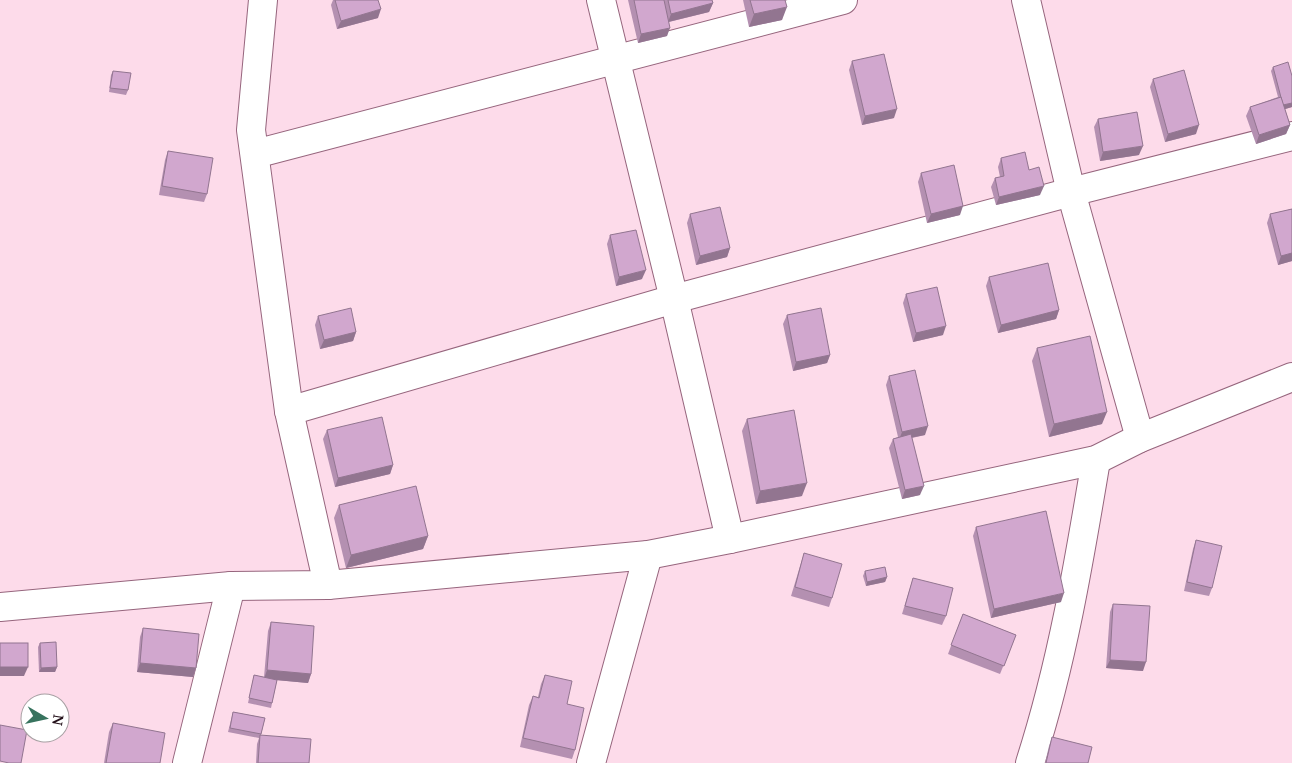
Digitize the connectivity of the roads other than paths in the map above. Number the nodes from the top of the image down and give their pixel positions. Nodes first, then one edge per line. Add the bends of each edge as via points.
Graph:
1 (263, 0) edge
2 (601, 0) edge
3 (844, 0) edge
4 (1026, 0) edge
5 (616, 61) junction
6 (1292, 136) edge
7 (255, 154) junction
8 (1070, 192) junction
9 (674, 299) junction
10 (1292, 377) edge
11 (289, 411) junction
12 (1140, 438) junction
13 (1096, 460) junction
14 (730, 539) junction
15 (648, 555) junction
16 (328, 585) junction
17 (231, 586) junction
18 (0, 607) edge
19 (187, 763) edge
20 (592, 763) edge
21 (1030, 763) edge

1 - 7 street via 251,130
2 - 5 street
3 - 5 street
4 - 8 street
5 - 7 street
5 - 9 street
6 - 8 street
7 - 11 street
8 - 9 street
8 - 12 street
9 - 11 street
9 - 14 street
10 - 12 street
11 - 16 street
12 - 13 street
13 - 14 street
13 - 21 street via 1072,603 1046,716
14 - 15 street
15 - 16 street
15 - 20 street
16 - 17 street
17 - 18 street
17 - 19 street

